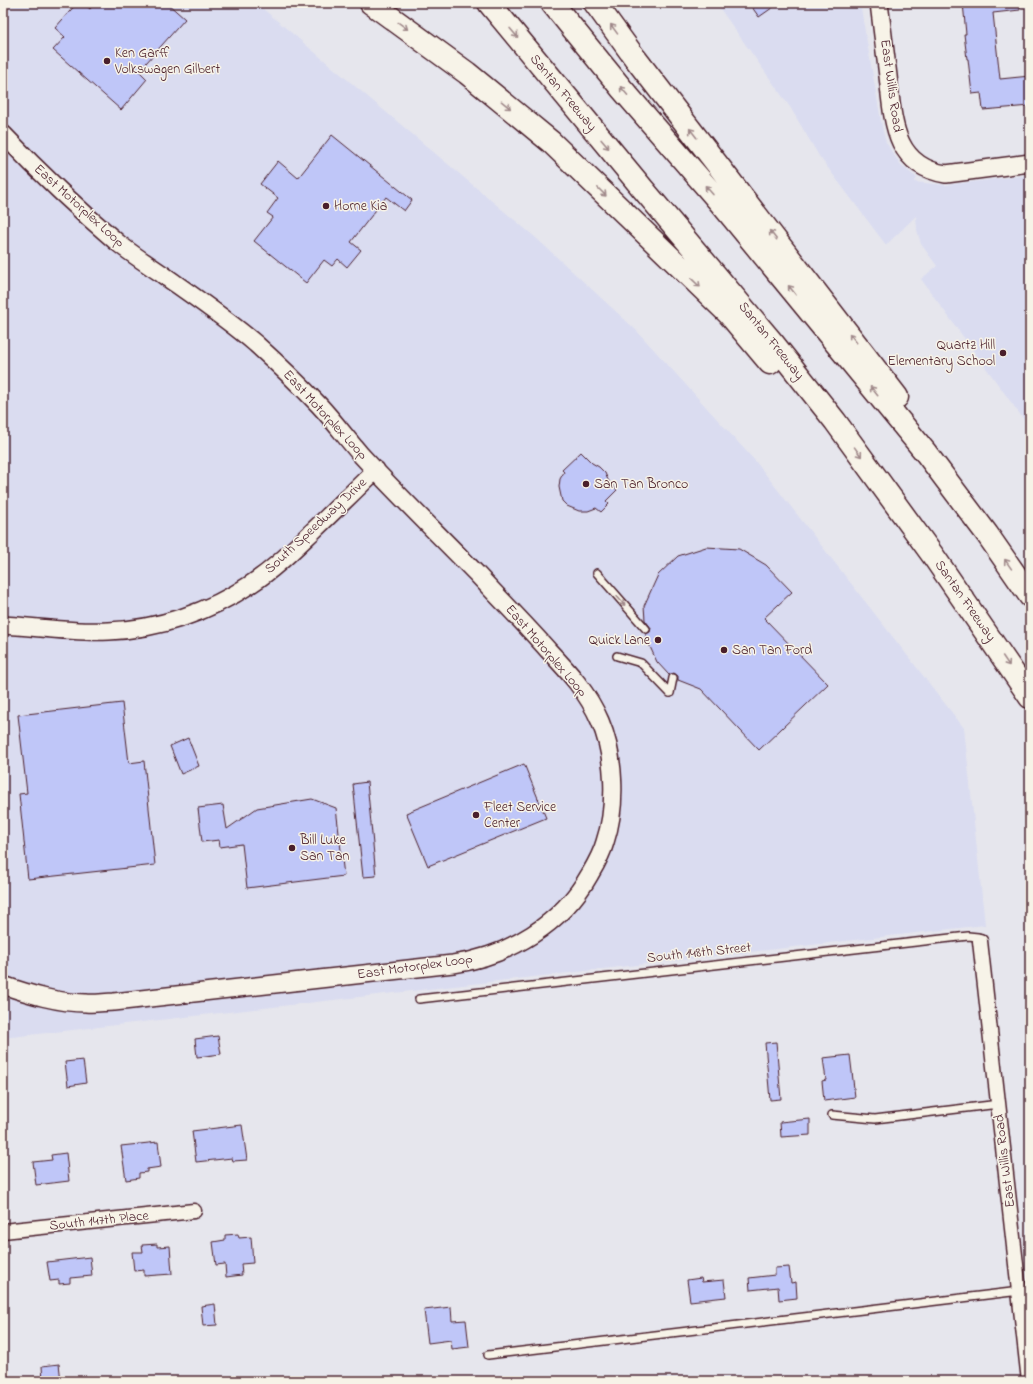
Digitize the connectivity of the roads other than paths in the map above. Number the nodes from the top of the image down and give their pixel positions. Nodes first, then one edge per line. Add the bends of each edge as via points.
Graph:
1 (371, 3) edge
2 (489, 3) edge
3 (552, 3) edge
4 (595, 3) edge
5 (879, 3) edge
6 (3, 134) edge
7 (1030, 164) edge
8 (835, 421) junction
9 (926, 453) junction
10 (376, 470) junction
11 (597, 573) dead end
12 (1030, 596) edge
13 (3, 625) edge
14 (646, 629) dead end
15 (616, 656) dead end
16 (673, 678) dead end
17 (1030, 697) edge
18 (980, 941) joint
19 (3, 985) edge
20 (419, 999) dead end
21 (998, 1104) junction
22 (832, 1115) dead end
23 (194, 1211) dead end
24 (3, 1231) edge
25 (1020, 1291) junction
26 (488, 1355) dead end
27 (1030, 1381) edge

1 -> 8 highway via 467,73 551,142 728,313 792,387
2 -> 8 highway, Santan Freeway
9 -> 3 highway
9 -> 4 highway via 897,396
5 - 7 street, East Willis Road via 895,130 904,149 918,162 936,172 946,174
6 - 10 street, East Motorplex Loop via 120,245 256,344 320,406
8 -> 17 highway, Santan Freeway via 934,557
12 -> 9 highway
10 - 13 street, South Speedway Drive via 285,558 251,584 208,608 164,623 108,632
10 - 19 street, East Motorplex Loop via 534,634 585,691 595,709 608,743 613,798 606,840 581,889 558,915 528,938 502,952 467,962 107,1002 58,1000 27,994
11 -> 14 lane
15 - 16 lane via 641,663 670,693
18 - 20 lane, South 148th Street via 978,937 968,936
18 - 21 street, East Willis Road
21 - 22 lane via 875,1119
21 - 25 street, East Willis Road
23 - 24 street, South 147th Place
25 - 26 lane
25 - 27 street, East Willis Road

